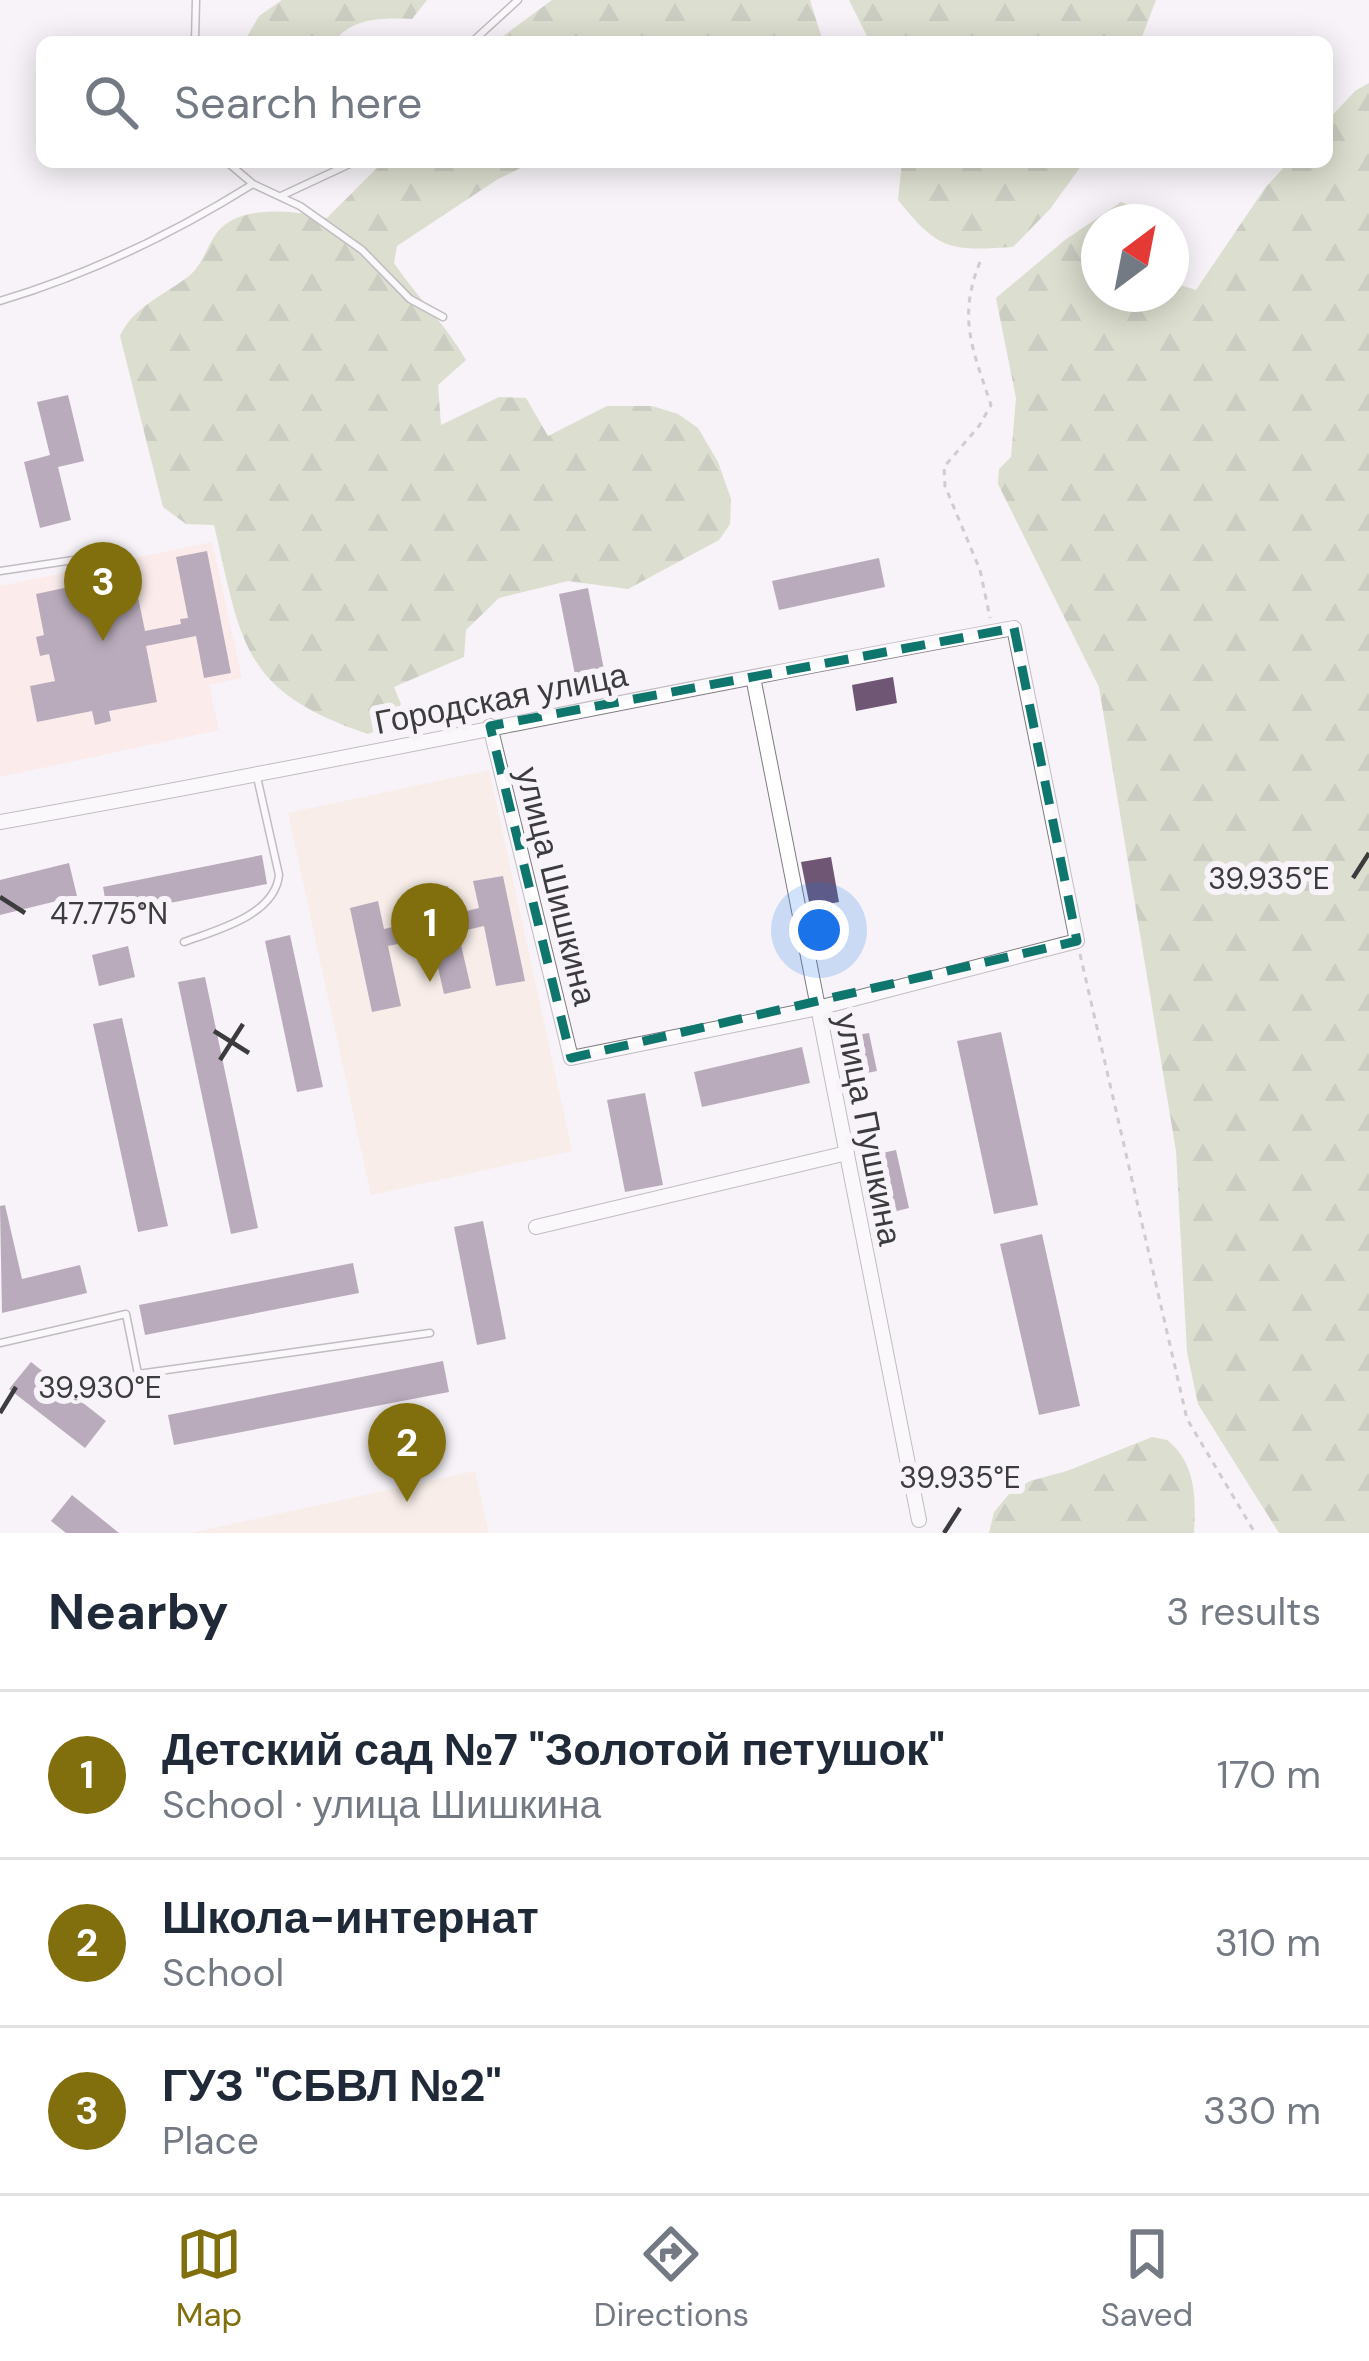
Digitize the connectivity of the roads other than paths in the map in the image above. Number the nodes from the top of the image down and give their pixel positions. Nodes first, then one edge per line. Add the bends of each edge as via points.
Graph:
1 (196, 0) edge
2 (518, 0) edge
3 (195, 36) edge
4 (479, 36) edge
5 (233, 168) edge
6 (341, 168) edge
7 (253, 184) junction
8 (279, 197) junction
9 (0, 301) edge
10 (443, 317) dead end
11 (120, 553) dead end
12 (0, 571) edge
13 (753, 676) junction
14 (490, 726) junction
15 (257, 777) junction
16 (0, 822) edge
17 (184, 942) dead end
18 (818, 1009) junction
19 (847, 1153) junction
20 (536, 1227) dead end
21 (430, 1334) dead end
22 (0, 1343) edge
23 (919, 1520) dead end

1 - 3 lane
2 - 4 lane
5 - 7 lane
6 - 8 lane
7 - 8 lane
7 - 9 lane via 156,240
8 - 10 lane via 347,239 410,299
11 - 12 lane
13 - 14 street, Городская улица
13 - 18 street, улица Пушкина
13 - 18 street, Городская улица via 1014,628 1077,941
14 - 15 street, Городская улица
14 - 18 street, улица Шишкина via 571,1058
15 - 16 street, Городская улица
15 - 17 lane via 278,888 227,926
18 - 19 street, улица Пушкина
19 - 20 street
19 - 23 street, улица Пушкина
21 - 22 lane via 138,1374 126,1314

